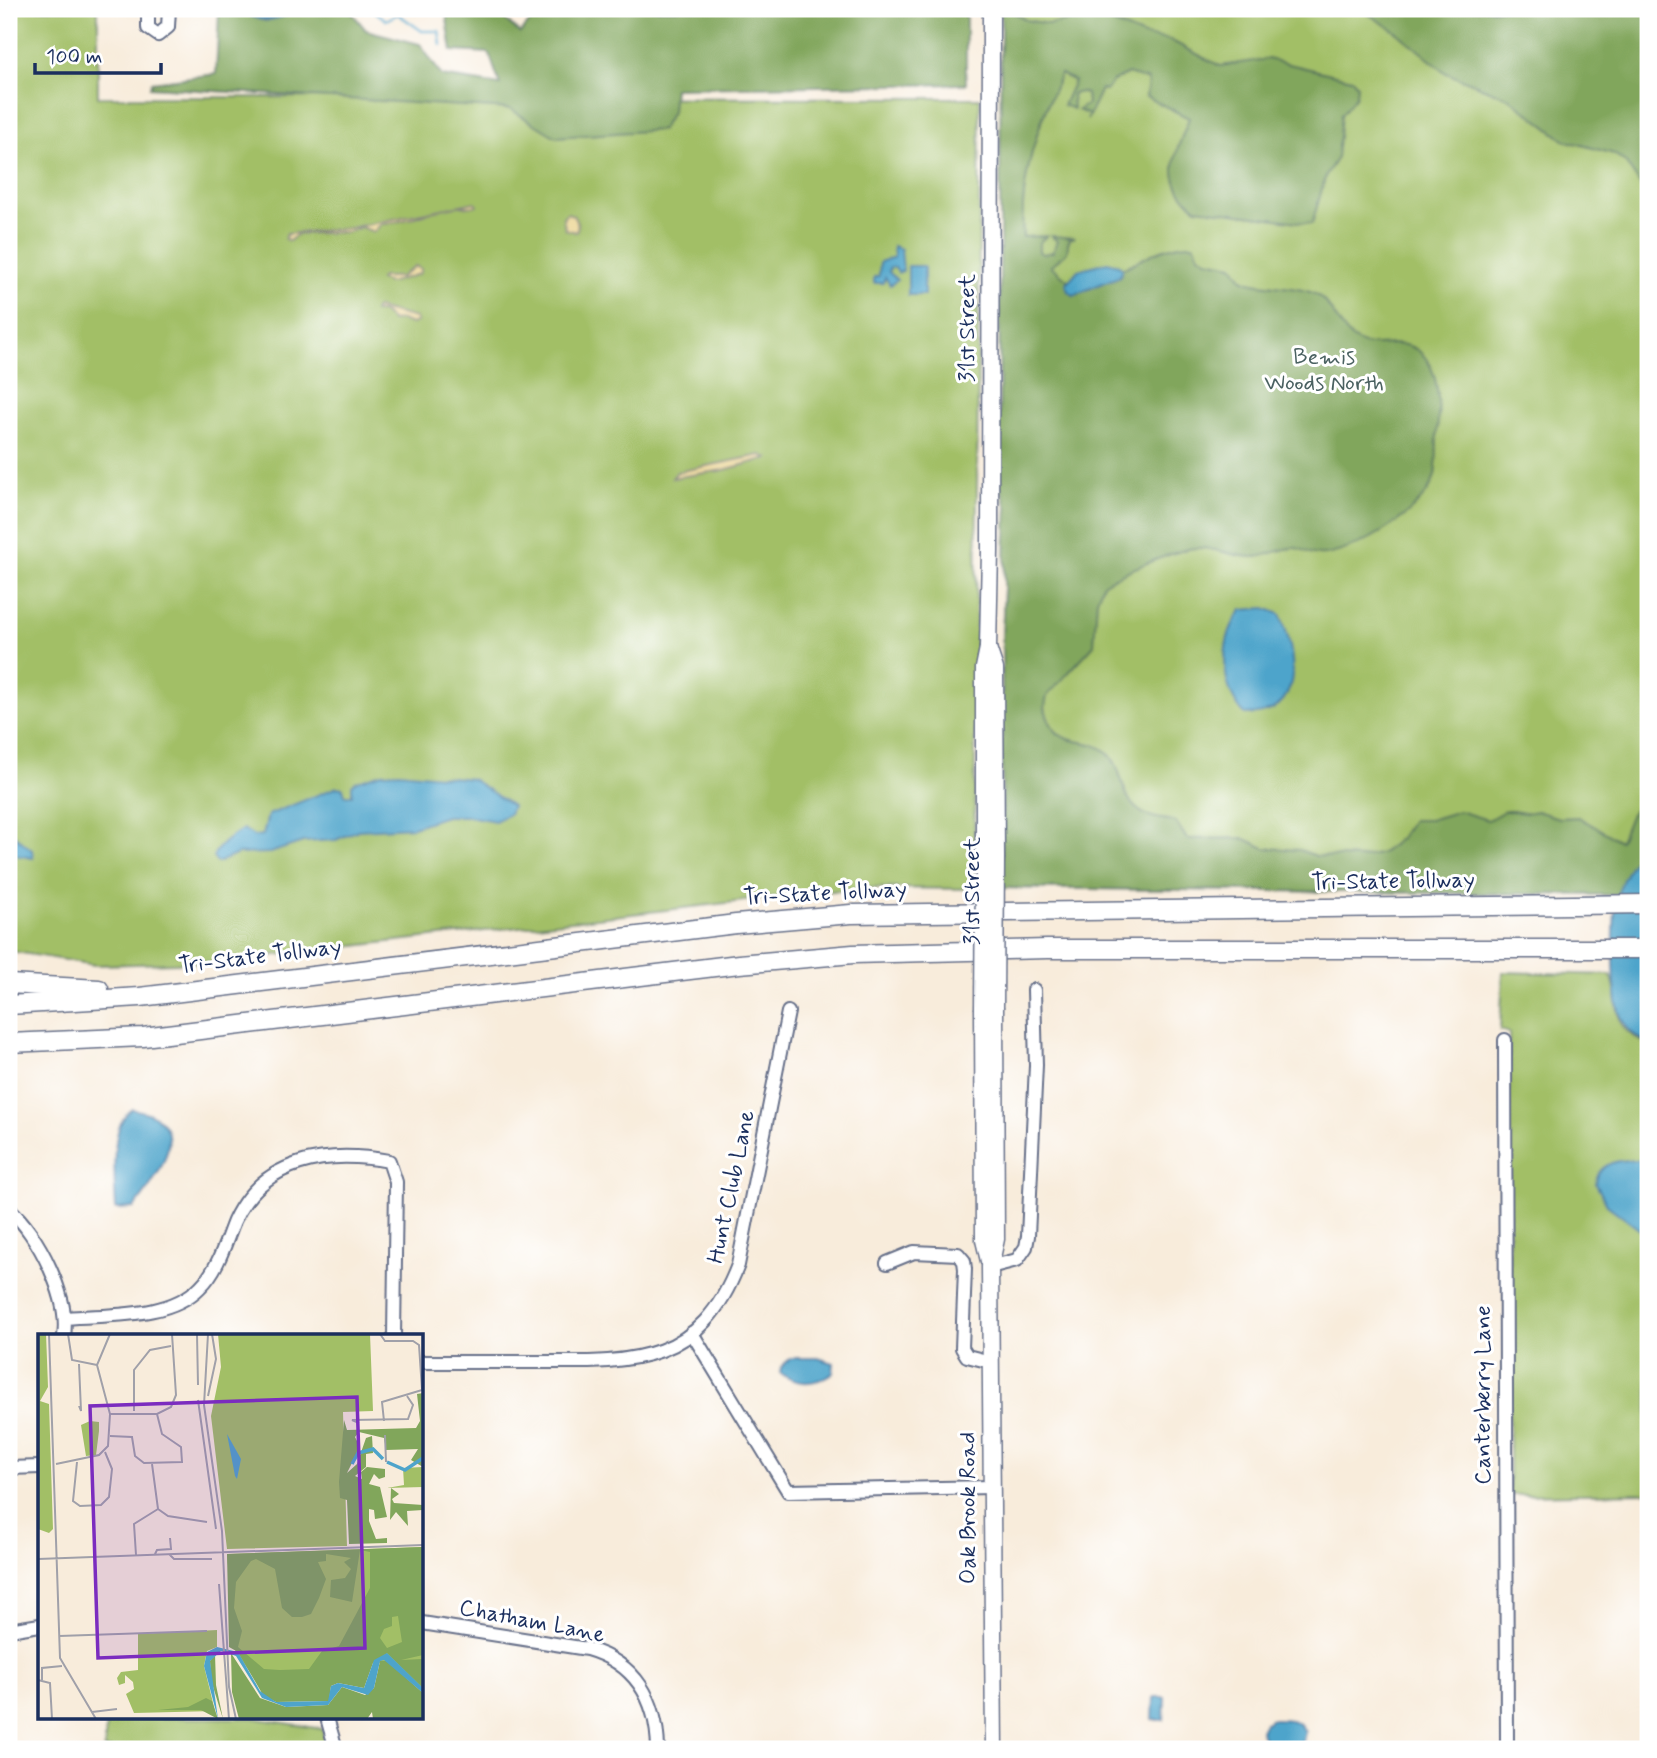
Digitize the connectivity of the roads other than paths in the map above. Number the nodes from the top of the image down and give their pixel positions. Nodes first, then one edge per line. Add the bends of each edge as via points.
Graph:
1 (148, 9) edge
2 (169, 9) edge
3 (991, 9) edge
4 (1648, 904) edge
5 (1648, 949) edge
6 (9, 984) edge
7 (225, 986) junction
8 (1034, 990) dead end
9 (9, 1005) edge
10 (989, 1009) joint
11 (788, 1012) dead end
12 (1505, 1040) dead end
13 (9, 1043) edge
14 (9, 1209) edge
15 (887, 1263) dead end
16 (990, 1267) junction
17 (67, 1318) junction
18 (692, 1333) junction
19 (64, 1334) edge
20 (394, 1334) edge
21 (424, 1362) edge
22 (991, 1362) junction
23 (38, 1466) edge
24 (9, 1468) edge
25 (992, 1487) junction
26 (424, 1623) edge
27 (38, 1625) edge
28 (9, 1630) edge
29 (328, 1720) edge
30 (336, 1749) edge
31 (658, 1749) edge
32 (994, 1749) edge
33 (1507, 1749) edge

1 - 2 street via 148,28 158,35 168,27
3 - 10 main road, 31st Street, bridge via 988,648 984,668
4 - 7 highway, Tri-State Tollway via 851,914 723,925
5 - 13 highway via 1047,949 853,954 143,1037
6 - 7 highway via 85,989
7 - 9 highway, Tri-State Tollway via 140,997
8 - 16 street via 1036,1065 1028,1236 1017,1260
10 - 16 main road, Oak Brook Road via 984,1240
11 - 18 street, Hunt Club Lane via 738,1265 721,1301
12 - 33 street, Canterberry Lane
14 - 17 street via 35,1238
15 - 22 street via 914,1252 958,1254 965,1269 962,1348 967,1356
16 - 22 main road, Oak Brook Road
17 - 19 street
17 - 20 street via 152,1309 184,1299 211,1274 238,1213 258,1185 303,1160 370,1158 389,1161 396,1182
18 - 21 street, Hunt Club Lane via 658,1353 627,1361
18 - 25 street via 788,1491
22 - 25 main road, Oak Brook Road
23 - 24 street
25 - 32 main road, Oak Brook Road
26 - 31 street, Chatham Lane via 587,1649 608,1657 637,1678 648,1696 657,1723
27 - 28 street
29 - 30 street

